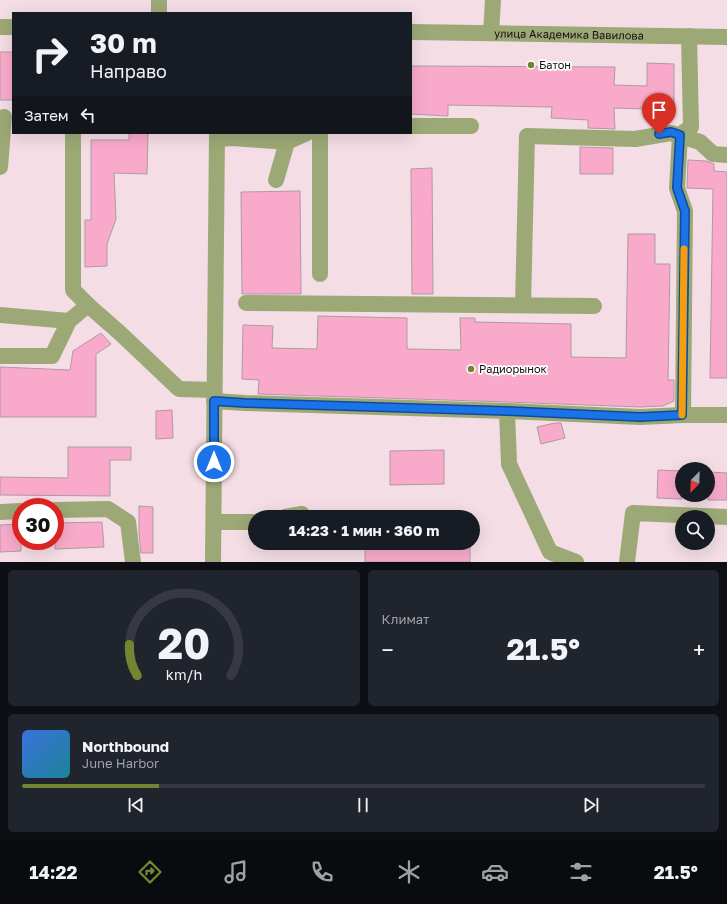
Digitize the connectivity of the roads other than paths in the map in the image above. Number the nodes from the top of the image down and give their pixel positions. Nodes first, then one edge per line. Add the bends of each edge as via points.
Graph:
1 (159, 0) edge
2 (493, 0) edge
3 (159, 12) edge
4 (0, 27) edge
5 (12, 27) edge
6 (412, 32) edge
7 (491, 33) junction
8 (689, 36) junction
9 (727, 36) edge
10 (6, 117) edge
11 (412, 126) edge
12 (471, 126) dead end
13 (73, 134) edge
14 (305, 134) edge
15 (320, 134) edge
16 (680, 135) junction
17 (217, 136) edge
18 (287, 142) junction
19 (727, 155) edge
20 (0, 167) edge
21 (276, 180) dead end
22 (320, 274) dead end
23 (246, 303) dead end
24 (523, 304) junction
25 (88, 305) junction
26 (594, 306) dead end
27 (0, 315) edge
28 (69, 321) junction
29 (0, 356) edge
30 (214, 395) junction
31 (507, 411) junction
32 (682, 415) junction
33 (727, 415) edge
34 (64, 510) edge
35 (12, 511) edge
36 (0, 512) edge
37 (727, 517) edge
38 (214, 522) junction
39 (248, 522) edge
40 (550, 557) edge
41 (133, 562) edge
42 (214, 562) edge
43 (576, 562) edge
44 (627, 562) edge

1 - 3 street
2 - 7 street
4 - 5 street
6 - 7 street, улица Академика Вавилова
7 - 8 street, улица Академика Вавилова
8 - 9 street, улица Академика Вавилова
8 - 16 street via 691,127
10 - 20 street
11 - 12 street
13 - 25 street via 73,290
14 - 18 street
15 - 22 street
16 - 19 street via 700,142 713,154
16 - 24 street via 671,132 635,138 527,136
16 - 32 street via 677,188 685,211
17 - 18 street
17 - 30 street
18 - 21 street
23 - 24 street
24 - 26 street
25 - 28 street
25 - 30 street via 179,389
27 - 28 street
28 - 29 street via 52,356
30 - 31 street via 252,404
30 - 38 street
31 - 32 street via 640,417
31 - 40 street via 509,464
32 - 33 street
34 - 41 street via 108,509 128,522
35 - 36 street
37 - 44 street via 634,513
38 - 39 street
38 - 42 street
40 - 43 street

